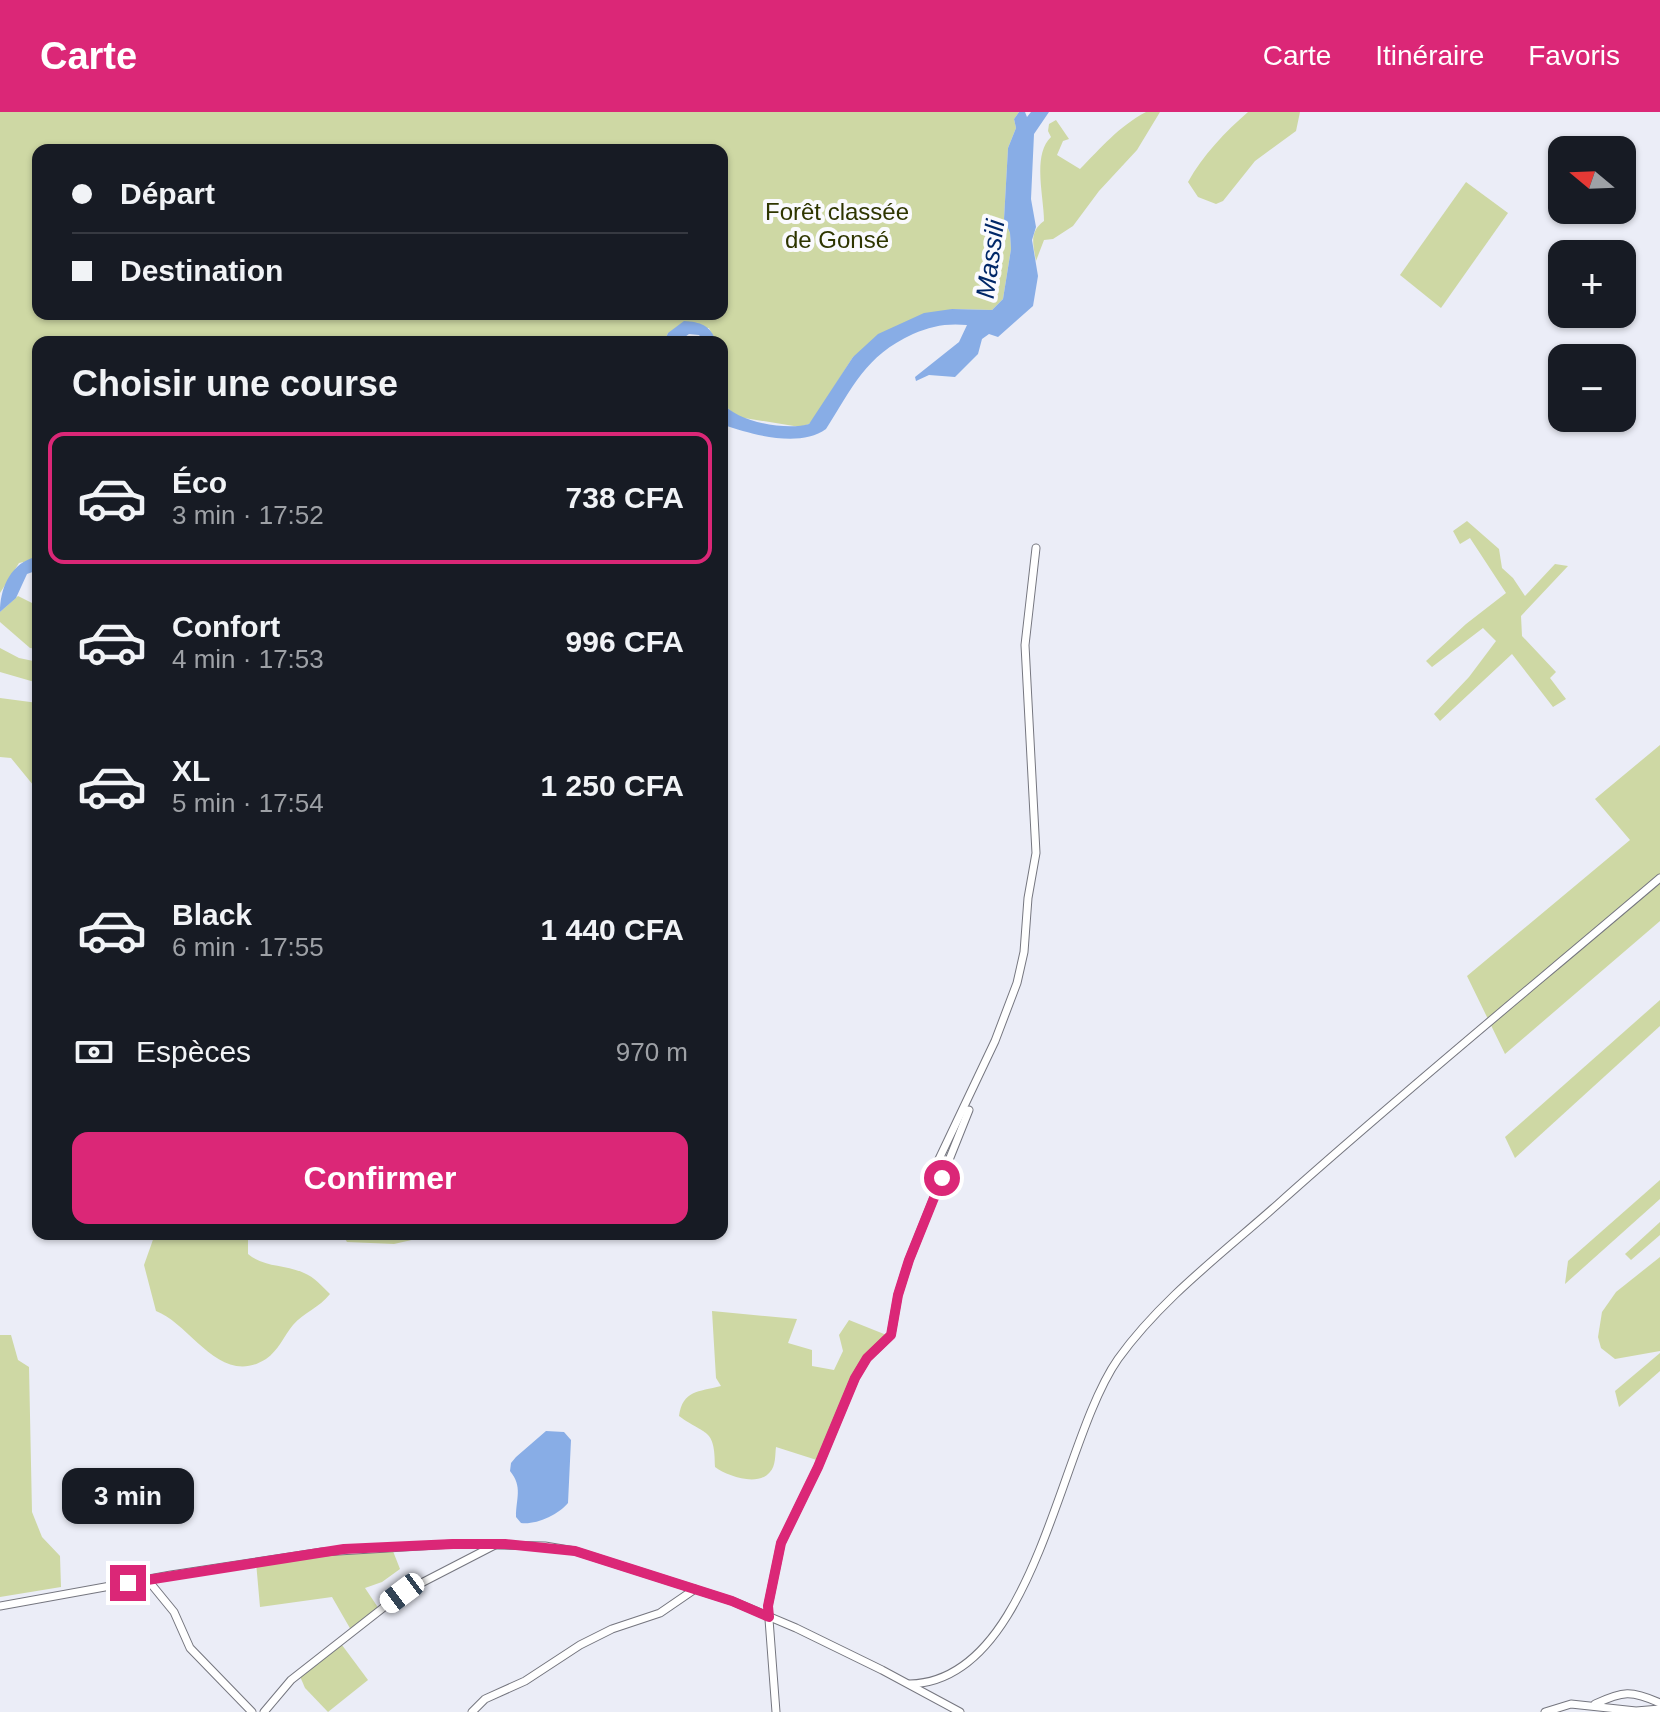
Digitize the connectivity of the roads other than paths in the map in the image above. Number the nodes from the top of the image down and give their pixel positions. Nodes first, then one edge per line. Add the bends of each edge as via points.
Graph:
1 (1036, 548) dead end
2 (1660, 878) edge
3 (970, 1107) dead end
4 (930, 1178) dead end
5 (497, 1544) junction
6 (147, 1579) junction
7 (695, 1589) junction
8 (0, 1606) edge
9 (769, 1617) junction
10 (910, 1684) junction
11 (1593, 1705) junction
12 (1660, 1706) edge
13 (252, 1712) edge
14 (264, 1712) edge
15 (472, 1712) edge
16 (776, 1712) edge
17 (960, 1712) edge
18 (1545, 1712) edge

1 - 4 street via 1025,645 1036,853 1024,952 995,1041
2 - 10 street via 1308,1177 1138,1331 1093,1403 1037,1556 1000,1628 973,1659 951,1674 931,1684
3 - 9 street via 909,1260 891,1335 855,1378 781,1543
5 - 6 street via 366,1547
5 - 7 street via 575,1551
5 - 14 street via 402,1593 291,1680
6 - 8 street
6 - 13 street via 174,1612 190,1648
7 - 9 street
7 - 15 street via 660,1613 580,1645 525,1681 485,1699
9 - 10 street
9 - 16 street
10 - 17 street
11 - 12 street via 1636,1711
11 - 12 street via 1618,1693 1638,1692
11 - 18 street via 1571,1704

